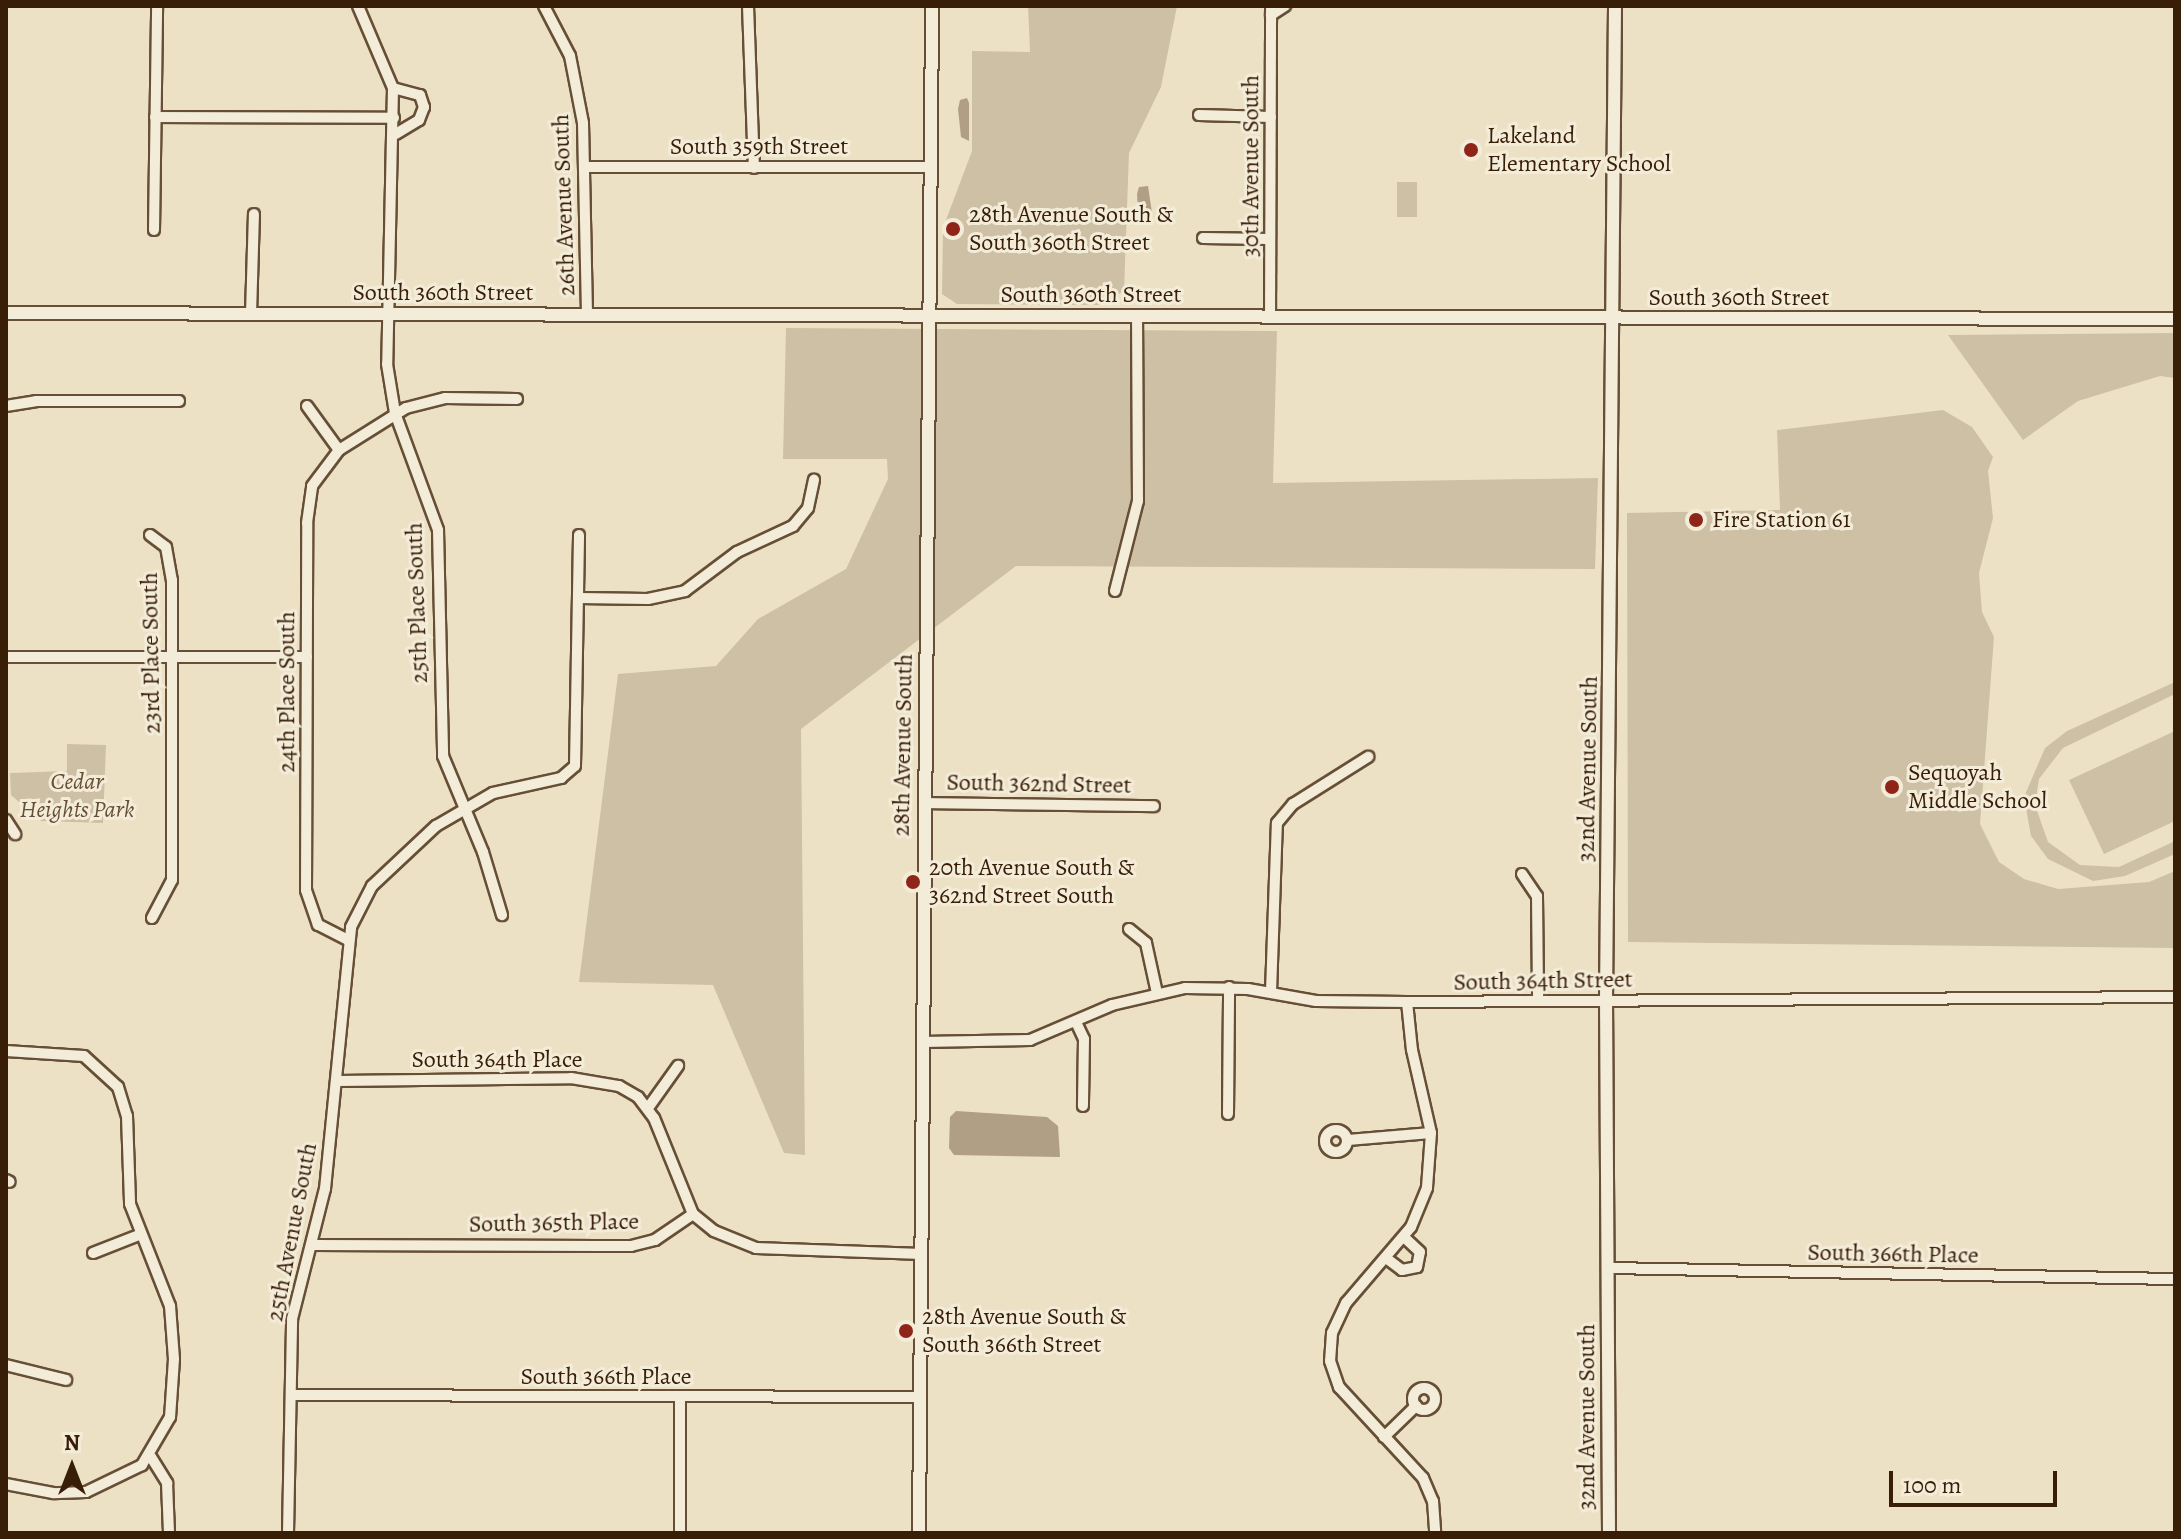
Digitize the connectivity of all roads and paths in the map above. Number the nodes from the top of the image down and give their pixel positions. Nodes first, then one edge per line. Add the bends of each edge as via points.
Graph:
1 (157, 6) edge
2 (358, 6) edge
3 (544, 6) edge
4 (748, 6) edge
5 (932, 6) edge
6 (1285, 6) edge
7 (1615, 6) edge
8 (1271, 10) edge
9 (393, 88) junction
10 (1199, 115) dead end
11 (155, 117) junction
12 (1271, 117) junction
13 (394, 118) junction
14 (396, 134) junction
15 (587, 167) junction
16 (931, 167) junction
17 (754, 168) junction
18 (254, 214) dead end
19 (154, 230) dead end
20 (1203, 238) dead end
21 (1270, 239) junction
22 (6, 313) edge
23 (251, 314) junction
24 (388, 314) junction
25 (587, 315) junction
26 (929, 317) junction
27 (1137, 317) junction
28 (1270, 318) junction
29 (2175, 319) edge
30 (1612, 320) junction
31 (517, 399) dead end
32 (179, 401) dead end
33 (6, 406) edge
34 (307, 406) dead end
35 (395, 413) junction
36 (339, 450) junction
37 (814, 480) dead end
38 (150, 535) dead end
39 (579, 535) dead end
40 (1115, 591) dead end
41 (579, 598) junction
42 (172, 656) junction
43 (6, 657) edge
44 (307, 657) junction
45 (1368, 757) dead end
46 (925, 803) junction
47 (1154, 806) dead end
48 (463, 810) junction
49 (6, 820) edge
50 (15, 834) dead end
51 (1522, 874) dead end
52 (502, 915) dead end
53 (152, 918) dead end
54 (1129, 929) dead end
55 (348, 940) junction
56 (1229, 987) junction
57 (1271, 992) junction
58 (1157, 993) junction
59 (2175, 997) edge
60 (1606, 999) junction
61 (1538, 1000) junction
62 (1407, 1002) junction
63 (1076, 1022) junction
64 (923, 1042) junction
65 (6, 1051) edge
66 (678, 1066) dead end
67 (338, 1081) junction
68 (1083, 1106) dead end
69 (648, 1108) junction
70 (1228, 1114) dead end
71 (1431, 1133) junction
72 (1348, 1140) dead end
73 (693, 1214) junction
74 (139, 1235) junction
75 (1404, 1237) junction
76 (313, 1245) junction
77 (93, 1253) dead end
78 (922, 1254) junction
79 (1386, 1258) junction
80 (1610, 1268) junction
81 (2175, 1279) edge
82 (6, 1365) edge
83 (66, 1380) dead end
84 (292, 1395) junction
85 (680, 1397) junction
86 (920, 1397) junction
87 (1416, 1406) dead end
88 (1384, 1437) junction
89 (151, 1457) junction
90 (6, 1484) edge
91 (169, 1533) edge
92 (288, 1533) edge
93 (680, 1533) edge
94 (919, 1533) edge
95 (1435, 1533) edge
96 (1609, 1533) edge

1 - 11 street
2 - 9 street, 25th Place South
3 - 15 street, 26th Avenue South via 577,79
4 - 17 street
5 - 16 street, 28th Avenue South
6 - 8 street, 30th Avenue South
7 - 30 street, 32nd Avenue South
8 - 12 street, 30th Avenue South
9 - 13 street, 25th Place South
9 - 14 street via 420,95 424,107 419,120
10 - 12 street
11 - 13 street
11 - 19 street
12 - 21 street, 30th Avenue South
13 - 14 street, 25th Place South
14 - 24 street, 25th Place South
15 - 17 street, South 359th Street
15 - 25 street, 26th Avenue South
16 - 17 street, South 359th Street
16 - 26 street, 28th Avenue South
18 - 23 street
20 - 21 street
21 - 28 street, 30th Avenue South
22 - 23 street, South 360th Street
23 - 24 street, South 360th Street
24 - 25 street, South 360th Street
24 - 35 street, 25th Place South via 388,374
25 - 26 street, South 360th Street
26 - 27 street, South 360th Street
26 - 46 street, 28th Avenue South
27 - 28 street, South 360th Street
27 - 40 street via 1138,501
28 - 30 street, South 360th Street
29 - 30 street, South 360th Street
30 - 60 street, 32nd Avenue South
31 - 35 street, 24th Place South via 435,399
32 - 33 street via 36,401
34 - 36 street
35 - 36 street, 24th Place South
35 - 48 street, 25th Place South via 438,530 441,738 446,769
36 - 44 street, 24th Place South via 317,475 309,500
37 - 41 street via 808,508 793,526 737,552 685,591 648,599
38 - 42 street, 23rd Place South via 169,554
39 - 41 street
41 - 48 street, 25th Avenue South via 579,753 571,772 501,789
42 - 43 street
42 - 44 street
42 - 53 street, 23rd Place South via 172,880
44 - 55 street, 24th Place South via 307,901 323,930
45 - 57 street via 1293,804 1277,823
46 - 47 street, South 362nd Street
46 - 64 street, 28th Avenue South
48 - 52 street, 25th Place South via 483,852
48 - 55 street, 25th Avenue South via 415,843 372,886
49 - 50 street
51 - 61 street via 1537,896
54 - 58 street via 1146,943
55 - 67 street, 25th Avenue South
56 - 57 street, South 364th Street
56 - 58 street, South 364th Street
56 - 70 street
57 - 62 street, South 364th Street via 1316,1001
58 - 63 street, South 364th Street
59 - 60 street, South 364th Street
60 - 61 street, South 364th Street
60 - 80 street, 32nd Avenue South
61 - 62 street, South 364th Street
62 - 71 street
63 - 64 street, South 364th Street via 1014,1043
63 - 68 street via 1084,1039
64 - 78 street, 28th Avenue South
65 - 74 street via 72,1053 93,1060 114,1082 125,1107 129,1197
66 - 69 street
67 - 69 street, South 364th Place via 586,1078 619,1086
67 - 76 street, 25th Avenue South
69 - 73 street
71 - 72 street
71 - 75 street via 1427,1188
73 - 76 street, South 365th Place via 655,1240 631,1246
73 - 78 street via 714,1231 756,1248
74 - 77 street
74 - 89 street via 170,1306 174,1338 172,1410
75 - 79 street
75 - 79 street via 1420,1252 1417,1267 1402,1270
76 - 84 street, 25th Avenue South via 294,1307
78 - 86 street, 28th Avenue South
79 - 88 street via 1346,1303 1332,1333 1330,1361 1339,1387
80 - 81 street, South 366th Place
80 - 96 street, 32nd Avenue South
82 - 83 street
84 - 85 street, South 366th Place
84 - 92 street, 25th Avenue South
85 - 86 street, South 366th Place
85 - 93 street
86 - 94 street, 28th Avenue South
87 - 88 street
88 - 95 street via 1417,1469 1430,1491
89 - 90 street via 129,1475 86,1492 53,1493
89 - 91 street via 167,1483

